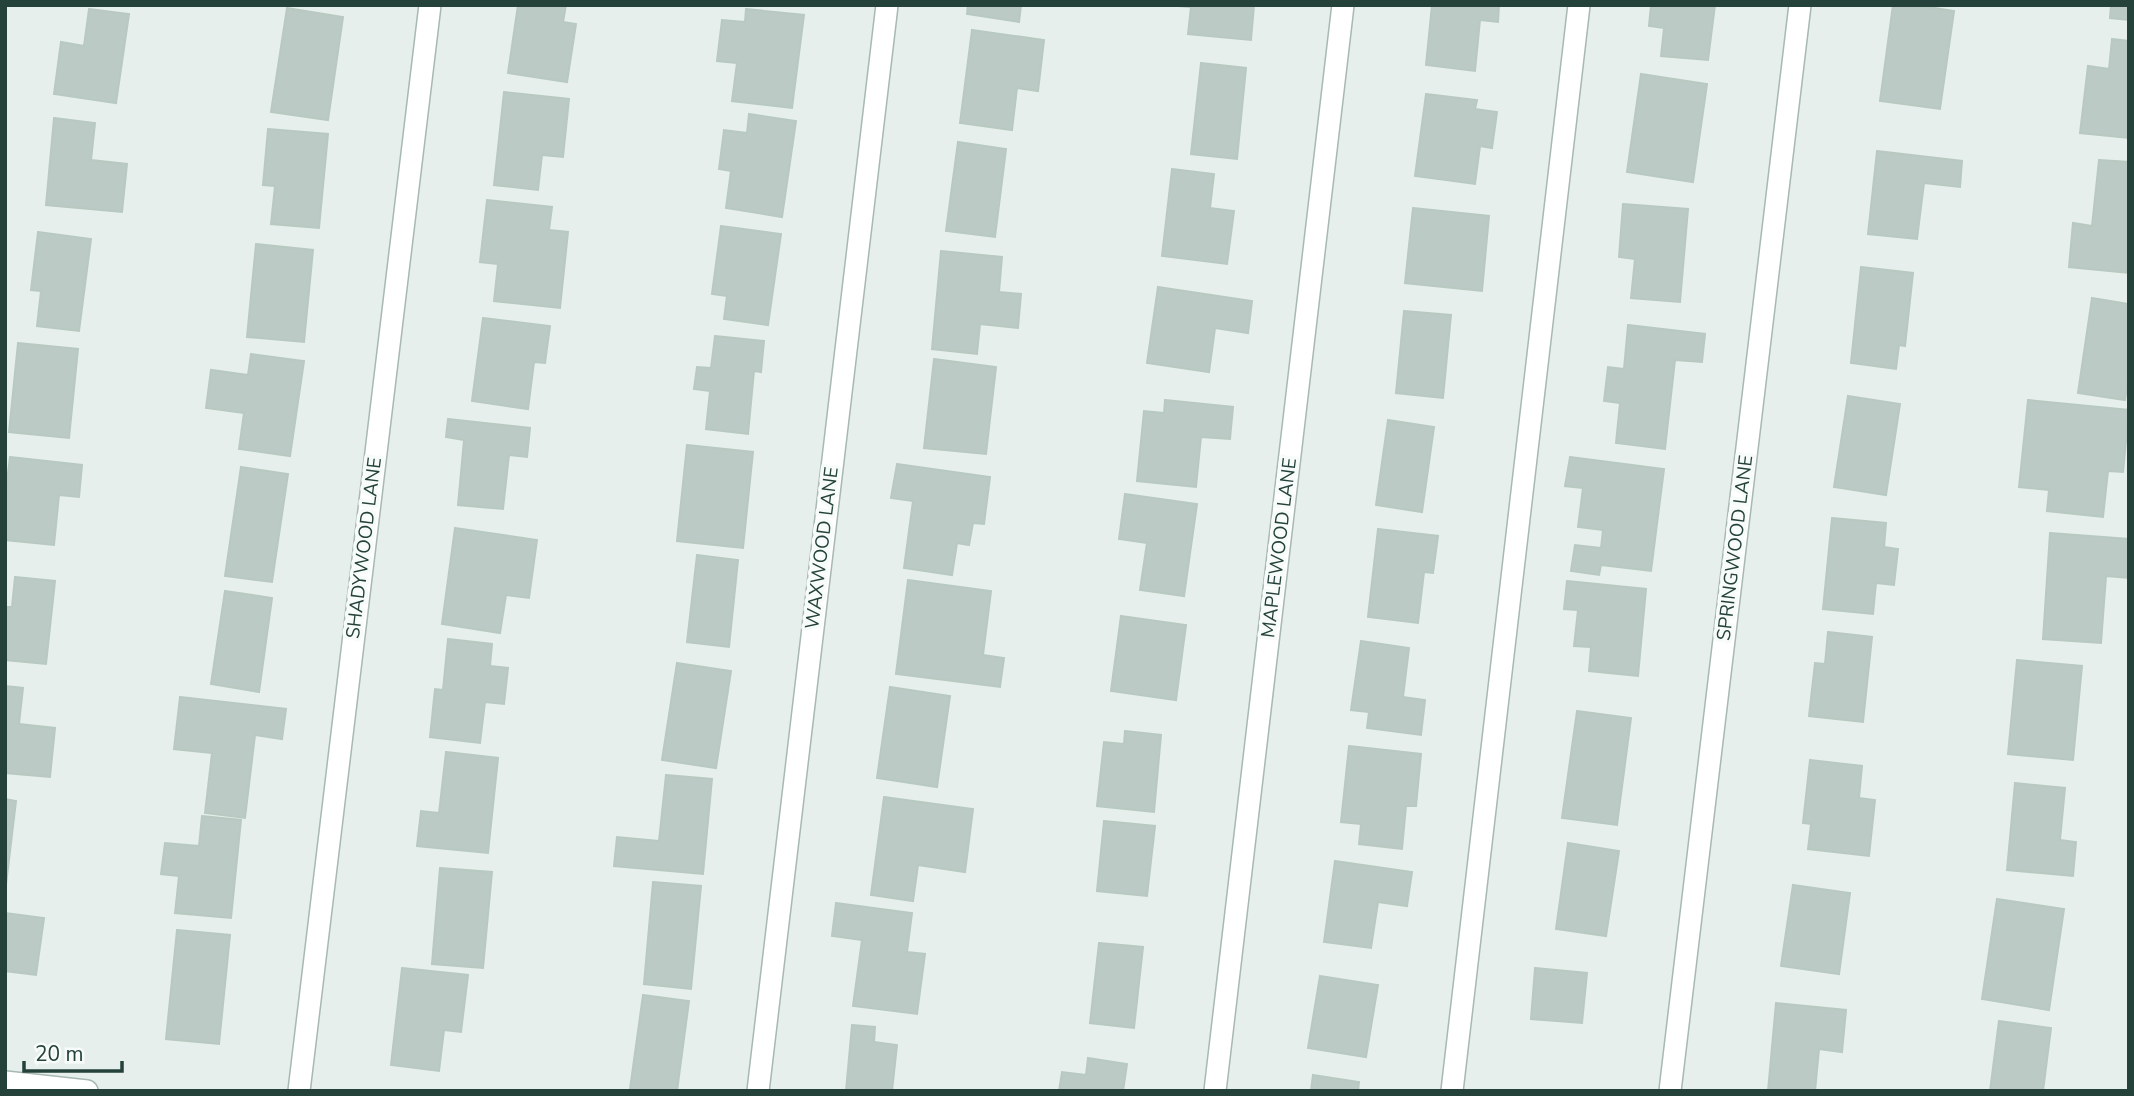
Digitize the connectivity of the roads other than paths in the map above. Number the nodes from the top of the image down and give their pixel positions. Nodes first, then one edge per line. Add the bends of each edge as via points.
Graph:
1 (430, 5) edge
2 (887, 5) edge
3 (1343, 5) edge
4 (1579, 5) edge
5 (1800, 5) edge
6 (5, 1082) edge
7 (87, 1091) edge
8 (299, 1091) edge
9 (758, 1091) edge
10 (1215, 1091) edge
11 (1451, 1091) edge
12 (1670, 1091) edge

1 - 8 street, SHADYWOOD LANE
2 - 9 street, WAXWOOD LANE
3 - 10 street, MAPLEWOOD LANE
4 - 11 street
5 - 12 street, SPRINGWOOD LANE
6 - 7 street

